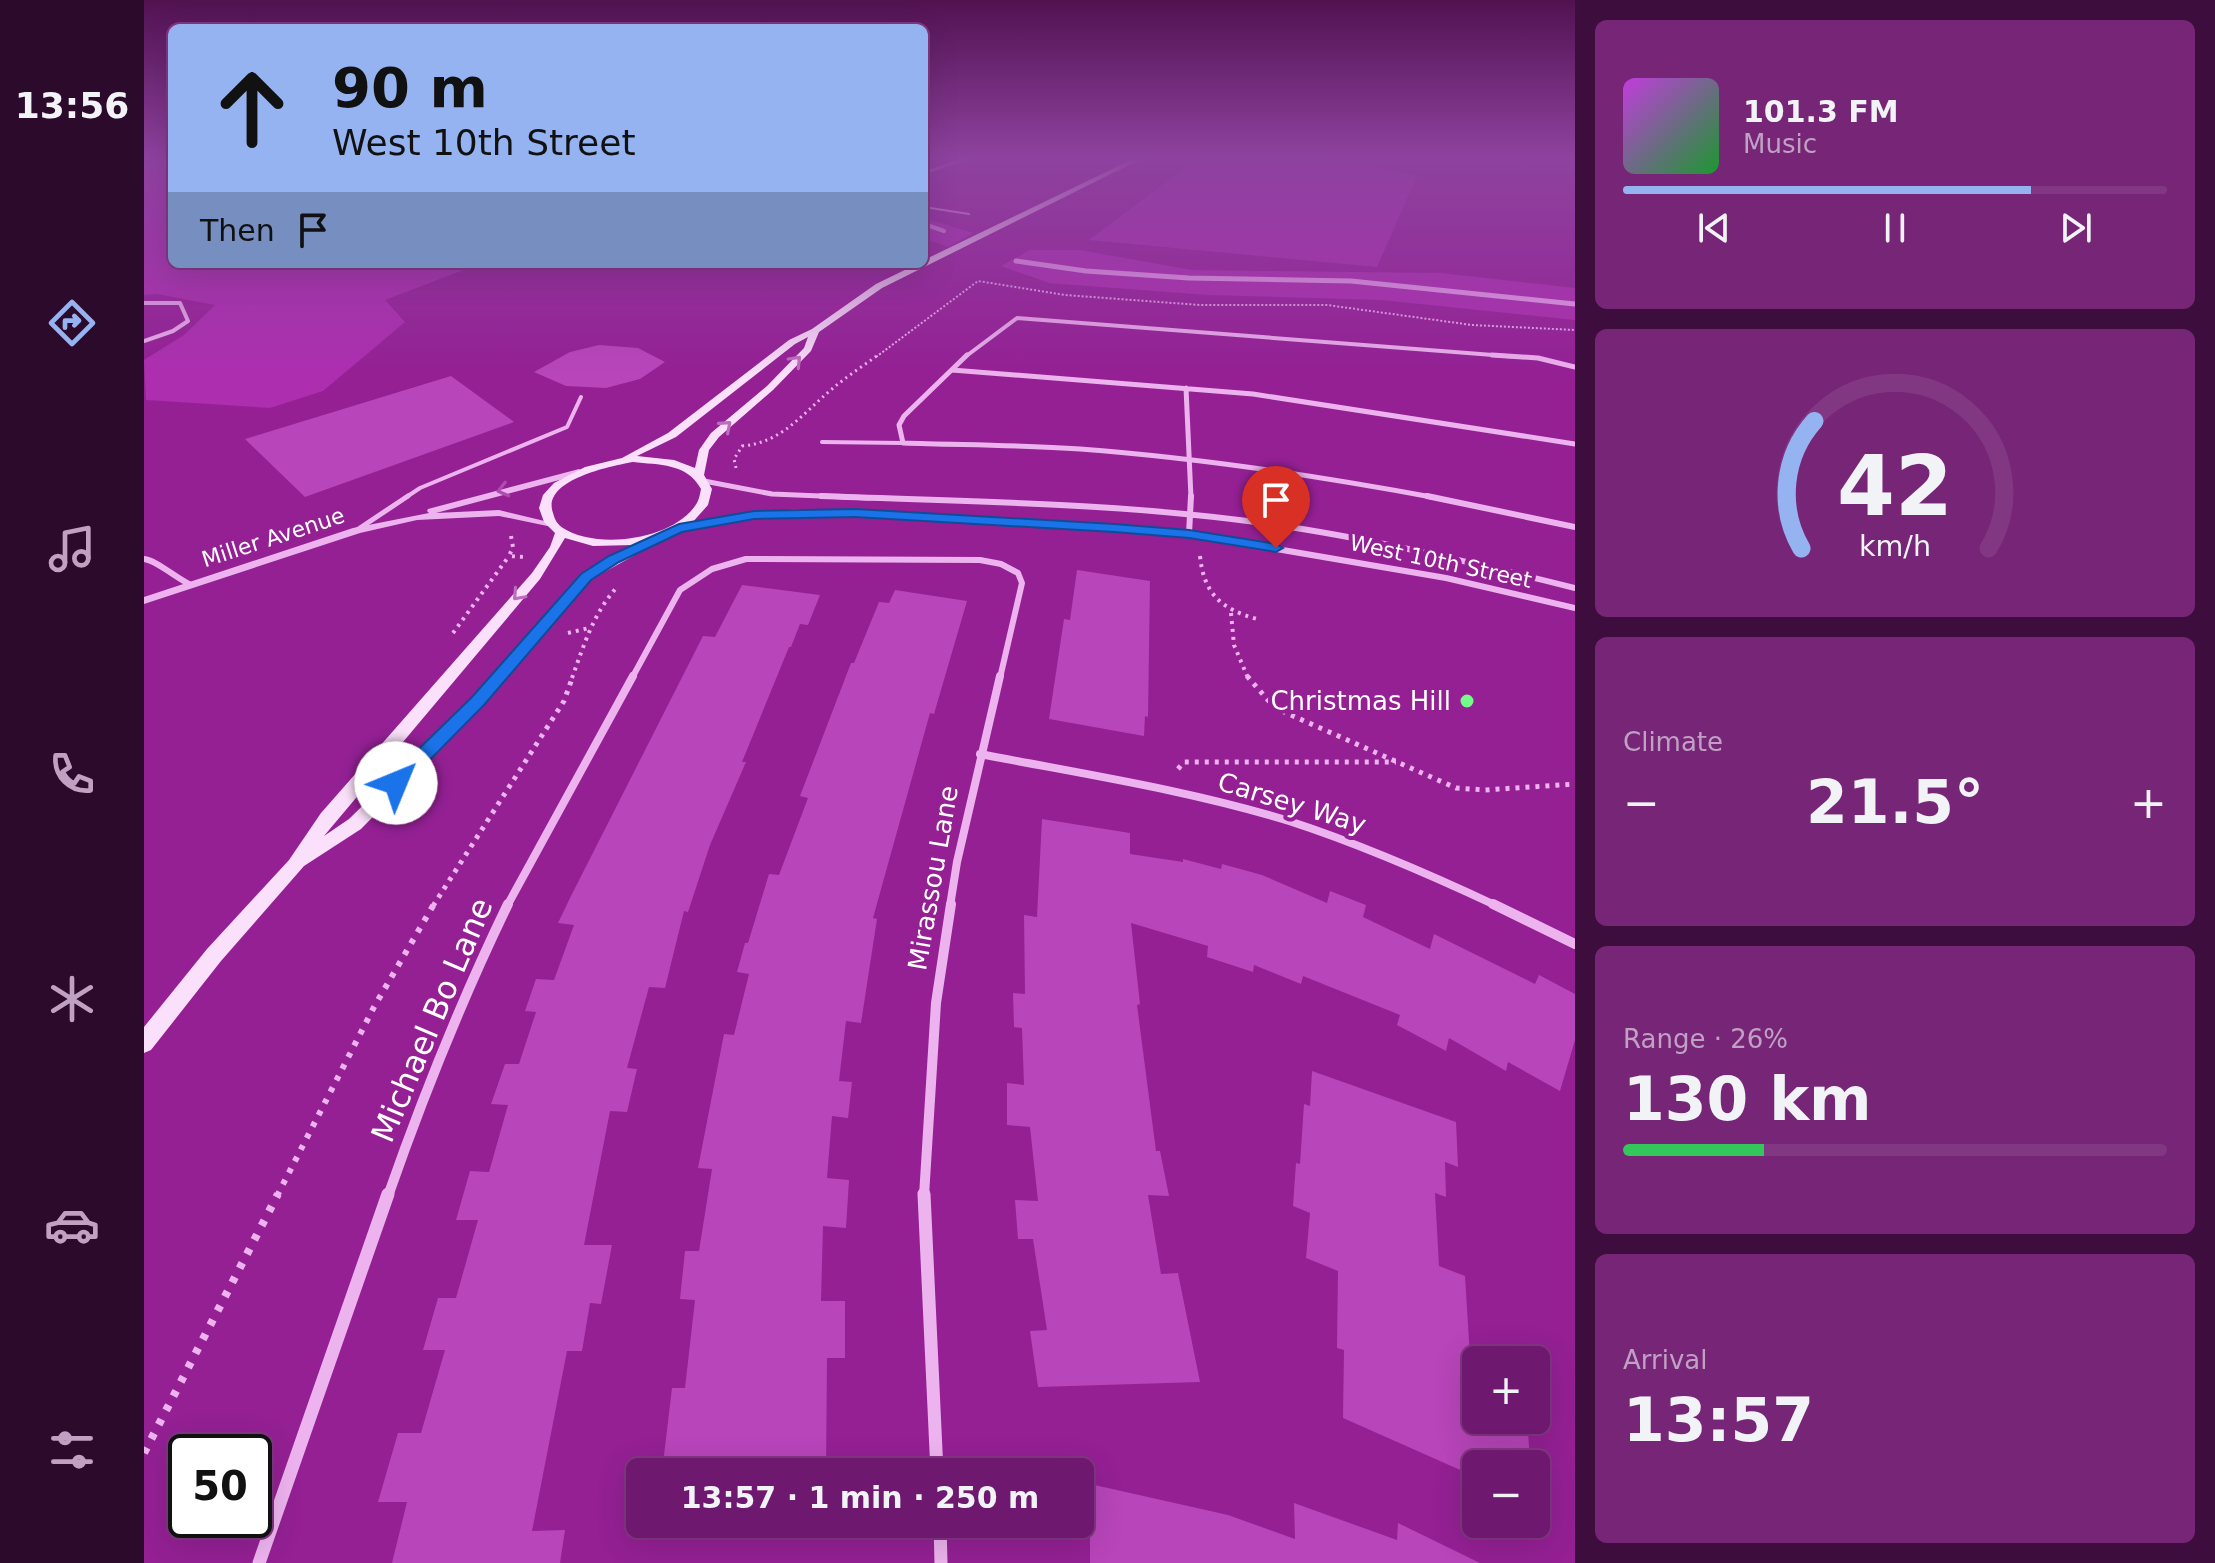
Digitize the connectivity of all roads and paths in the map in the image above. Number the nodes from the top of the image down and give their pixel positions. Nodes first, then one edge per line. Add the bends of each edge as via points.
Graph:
1 (995, 229) edge
2 (928, 262) edge
3 (915, 268) edge
4 (144, 303) edge
5 (815, 331) junction
6 (144, 341) edge
7 (1575, 367) edge
8 (952, 370) junction
9 (1186, 388) junction
10 (581, 397) dead end
11 (822, 442) dead end
12 (903, 443) junction
13 (1575, 444) edge
14 (1190, 460) junction
15 (619, 461) junction
16 (579, 472) junction
17 (702, 478) junction
18 (1192, 515) junction
19 (417, 517) junction
20 (1575, 527) edge
21 (557, 528) junction
22 (679, 528) junction
23 (357, 530) junction
24 (508, 532) dead end
25 (1189, 534) junction
26 (656, 537) junction
27 (1200, 551) dead end
28 (524, 557) dead end
29 (144, 559) edge
30 (746, 559) joint
31 (623, 582) dead end
32 (191, 585) junction
33 (1575, 588) edge
34 (144, 601) edge
35 (1575, 608) edge
36 (1231, 613) junction
37 (1257, 619) dead end
38 (980, 754) junction
39 (1397, 761) junction
40 (1178, 769) dead end
41 (1575, 784) edge
42 (295, 865) junction
43 (1575, 944) edge
44 (144, 1043) edge
45 (144, 1453) edge
46 (936, 1458) edge
47 (940, 1538) edge
48 (259, 1563) edge
49 (941, 1563) edge

1 - 2 main road
3 - 5 main road
4 - 6 street via 180,303 188,321
5 - 15 main road via 773,356 672,435
17 -> 5 main road via 706,446 808,349
7 - 8 street via 1538,358 1017,318
8 - 9 street
8 - 12 street via 904,416 899,425
9 - 13 street
9 - 14 street
10 - 23 lane via 567,427 420,488
11 - 12 lane
12 - 14 street via 1078,449
14 - 18 street
14 - 20 street via 1397,489
15 - 16 main road
15 - 17 main road via 671,462
16 -> 19 street, Miller Avenue
16 - 21 main road via 549,496 546,515
17 - 18 street, West 10th Street via 772,494
17 - 22 main road via 708,488 705,505
18 - 25 street
18 - 33 street, West 10th Street via 1428,552
19 - 21 street, Miller Avenue via 499,513
19 - 23 street, Miller Avenue
21 - 26 main road via 602,543
21 -> 42 main road via 556,547 536,576 327,818
22 - 25 street, West 10th Street via 803,512
22 - 26 main road
23 - 32 street, Miller Avenue
24 - 28 path via 513,547 509,556
25 - 35 street, West 10th Street via 1432,576
26 - 42 main road via 586,577 478,701 355,824
27 - 36 path via 1205,587
29 - 32 street
30 - 38 street, Mirassou Lane via 980,560 1018,573 1022,583
30 - 48 street, Michael Bo Lane via 712,569 680,590 511,898 417,1112
31 - 45 path via 590,627 564,701 451,875 374,1007
32 - 34 street, Miller Avenue
36 - 37 path
36 - 39 path via 1240,666 1253,688 1275,708
38 - 43 street, Carsey Way via 1180,791 1328,835 1461,888
38 - 46 street, Mirassou Lane via 936,1003 924,1185
39 - 40 path via 1197,760
39 - 41 path via 1456,788 1476,791
42 - 44 main road
47 - 49 street

